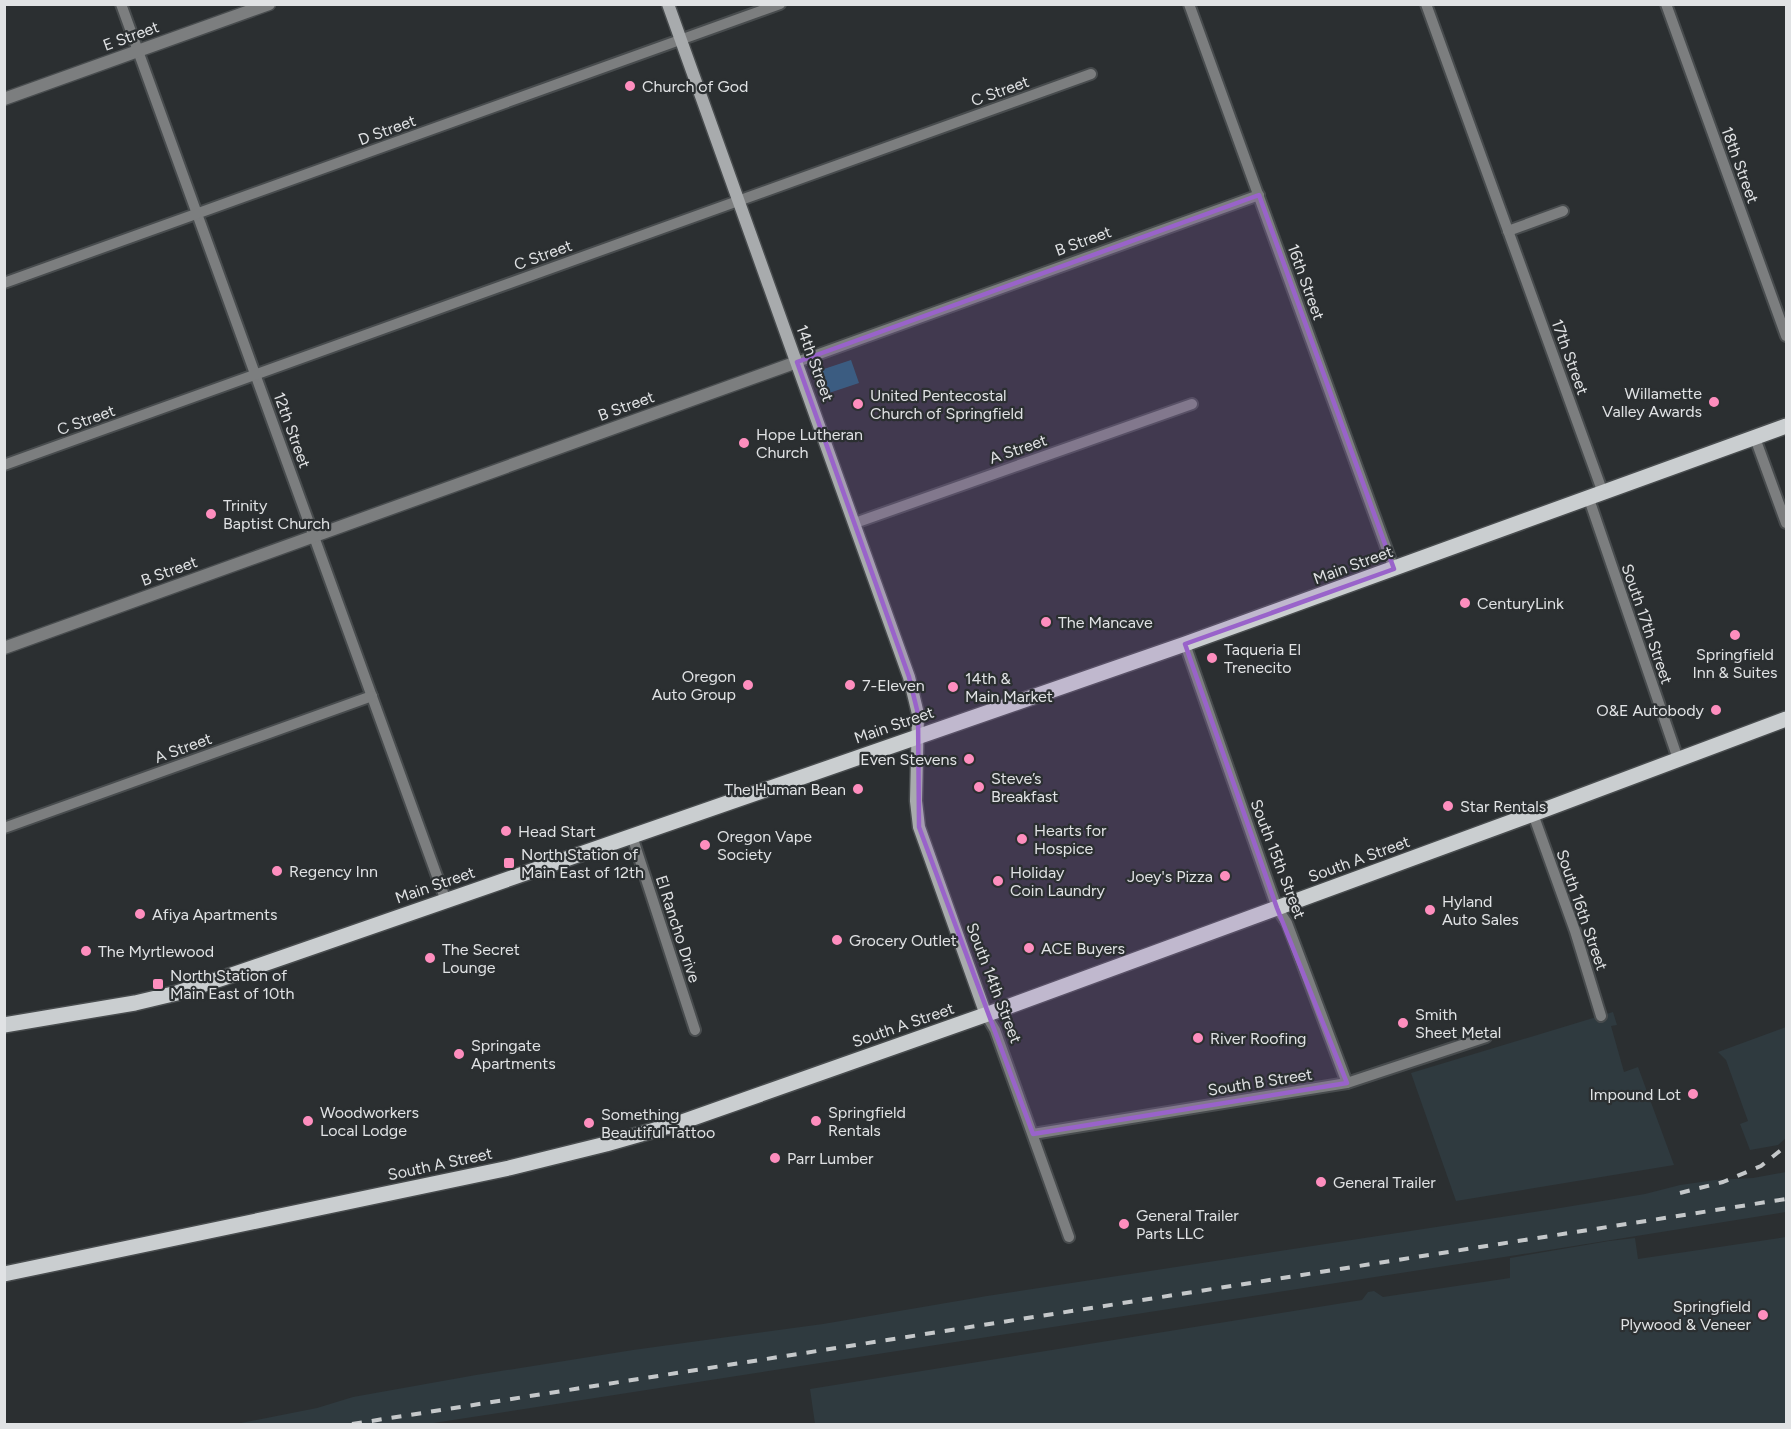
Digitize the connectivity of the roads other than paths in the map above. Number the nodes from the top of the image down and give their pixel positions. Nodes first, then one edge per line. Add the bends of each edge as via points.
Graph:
1 (121, 4) edge
2 (269, 4) edge
3 (668, 4) edge
4 (780, 4) edge
5 (1189, 4) edge
6 (1426, 4) edge
7 (1666, 4) edge
8 (681, 40) junction
9 (139, 51) junction
10 (1091, 74) dead end
11 (4, 99) edge
12 (1259, 195) junction
13 (739, 201) junction
14 (1563, 211) dead end
15 (197, 214) junction
16 (1508, 231) junction
17 (4, 283) edge
18 (1786, 336) edge
19 (797, 362) junction
20 (256, 375) junction
21 (1192, 404) dead end
22 (1786, 426) edge
23 (1755, 438) junction
24 (4, 465) edge
25 (1596, 496) junction
26 (855, 523) junction
27 (1786, 523) edge
28 (315, 536) junction
29 (1394, 569) junction
30 (1185, 644) junction
31 (4, 648) edge
32 (372, 696) junction
33 (1786, 719) edge
34 (919, 736) junction
35 (1678, 759) junction
36 (1533, 814) junction
37 (4, 828) edge
38 (633, 836) junction
39 (446, 901) junction
40 (1277, 908) junction
41 (986, 1015) junction
42 (1600, 1017) dead end
43 (4, 1025) edge
44 (694, 1030) dead end
45 (1486, 1037) dead end
46 (1347, 1083) junction
47 (1034, 1134) junction
48 (1069, 1237) dead end
49 (4, 1274) edge

1 - 9 street, 12th Street
2 - 9 street, E Street
3 - 8 main road, 14th Street
4 - 8 street, D Street
5 - 12 street, 16th Street
6 - 16 street, 17th Street
7 - 18 street, 18th Street
8 - 13 main road, 14th Street
8 - 15 street, D Street
9 - 11 street, E Street
9 - 15 street, 12th Street
10 - 13 street, C Street
12 - 19 street, B Street
12 - 29 street, 16th Street
13 - 19 main road, 14th Street
13 - 20 street, C Street
14 - 16 street
15 - 17 street, D Street
15 - 20 street, 12th Street
16 - 25 street, 17th Street
19 - 26 main road, 14th Street
19 - 28 street, B Street
20 - 24 street, C Street
20 - 28 street, 12th Street
21 - 26 street, A Street
22 - 23 main road, Main Street
23 - 25 main road, Main Street
23 - 27 street
25 - 29 main road, Main Street
25 - 35 street, South 17th Street
26 - 34 main road, 14th Street via 909,677
28 - 31 street, B Street
28 - 32 street, 12th Street
29 - 30 main road, Main Street
30 - 34 main road, Main Street
30 - 40 street, South 15th Street
32 - 37 street, A Street
32 - 39 street, 12th Street
33 - 35 main road, South A Street
34 - 38 main road, Main Street
34 - 41 main road, South 14th Street via 919,828
35 - 36 main road, South A Street
36 - 40 main road, South A Street
36 - 42 street, South 16th Street via 1575,931
38 - 39 main road, Main Street
38 - 44 street, El Rancho Drive
39 - 43 main road, Main Street via 177,993
40 - 41 main road, South A Street
40 - 46 street, South 15th Street via 1291,933
41 - 47 street, South 14th Street
41 - 49 main road, South A Street via 676,1124 606,1144
45 - 46 street, South B Street
46 - 47 street, South B Street
47 - 48 street, South 14th Street

